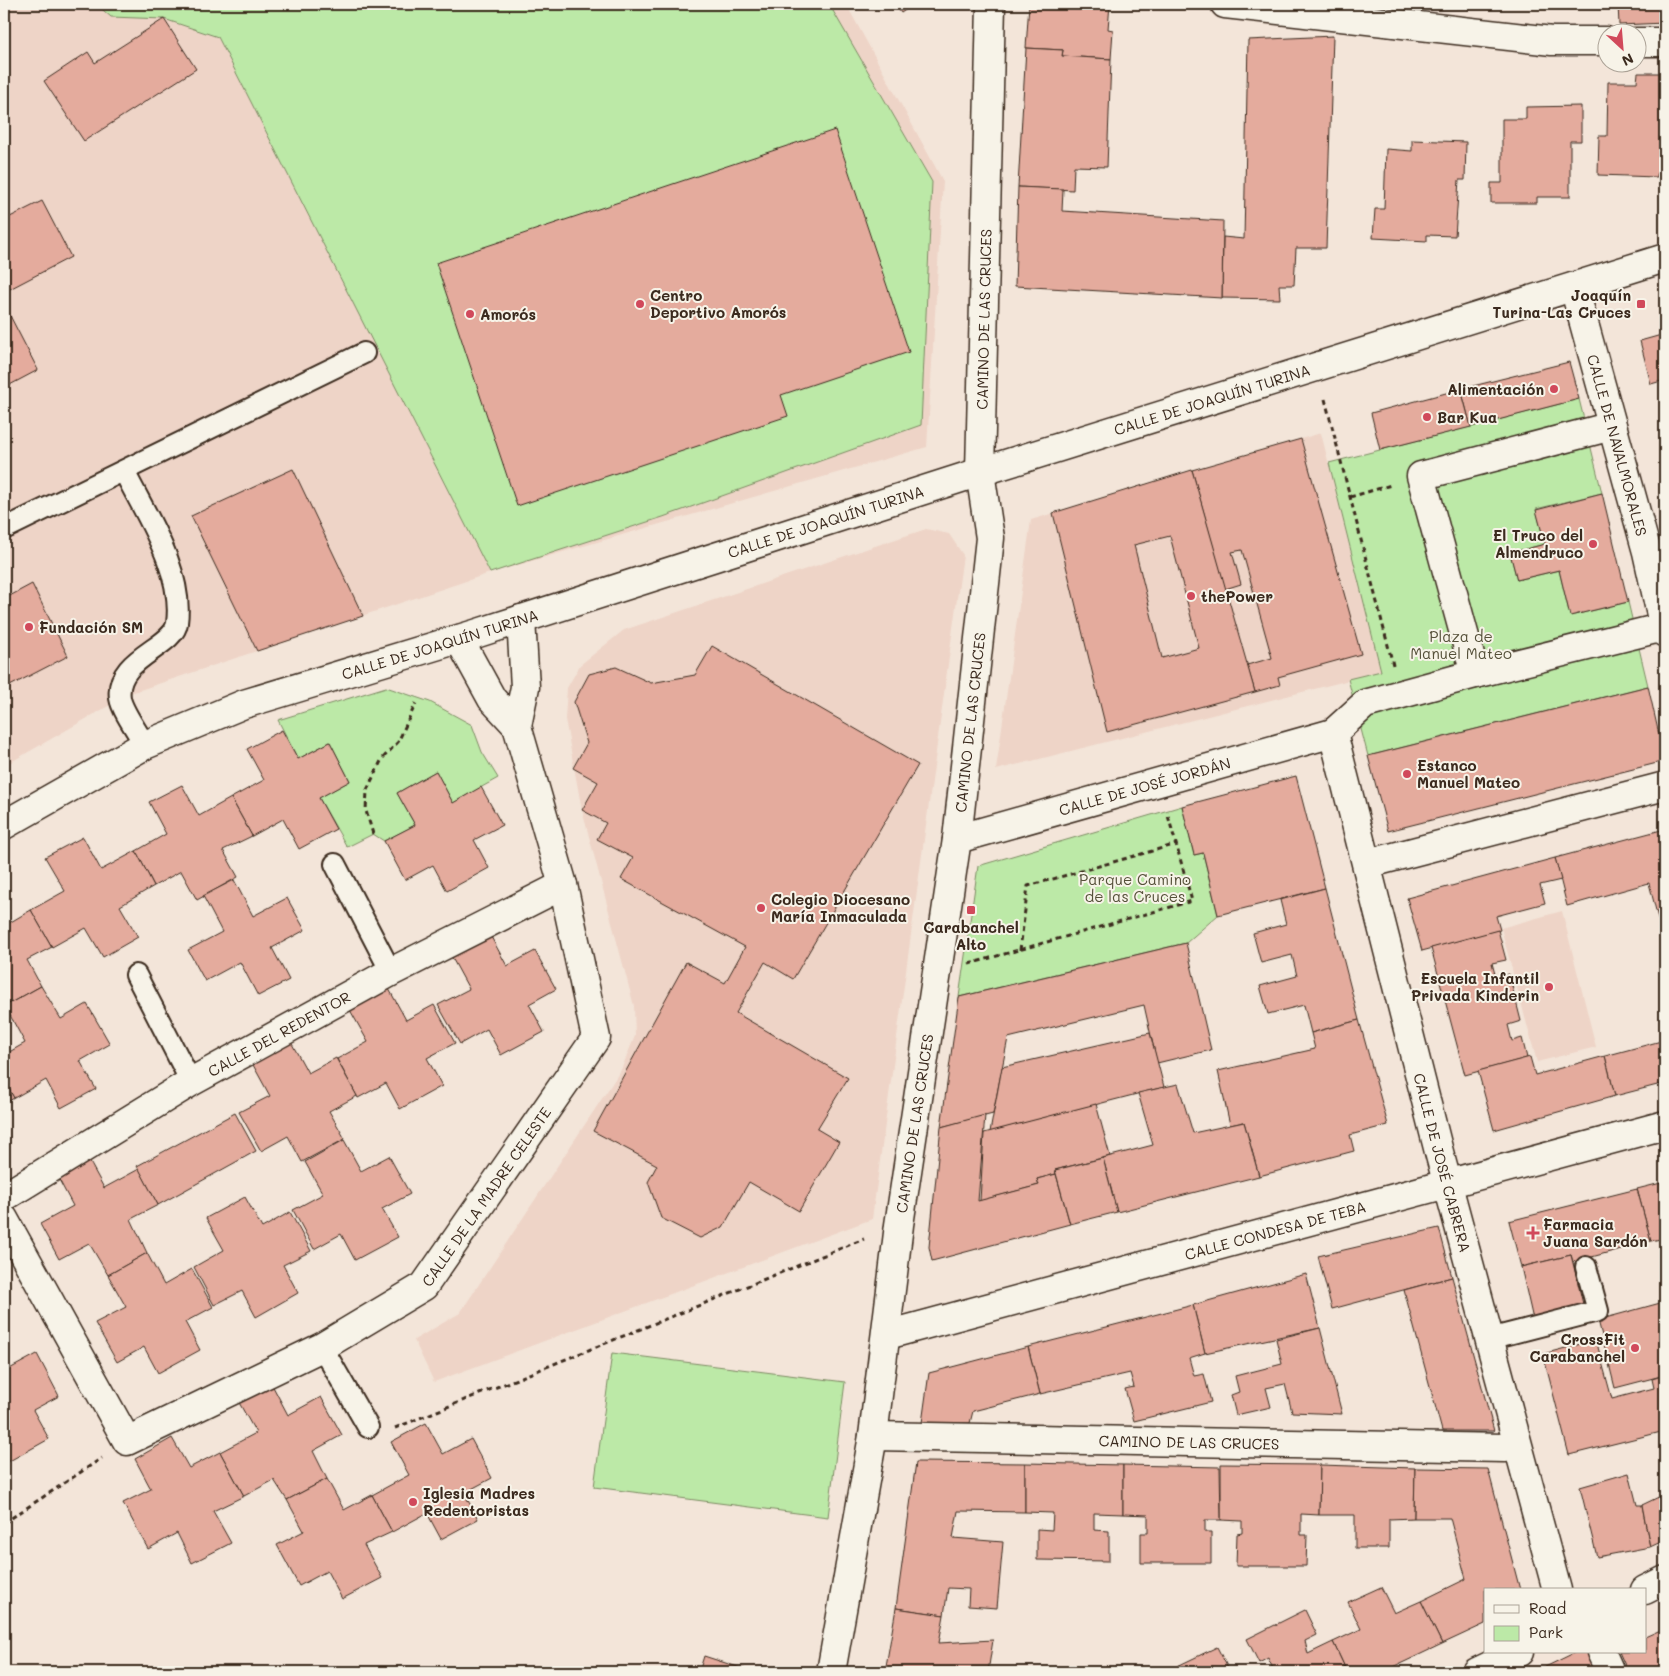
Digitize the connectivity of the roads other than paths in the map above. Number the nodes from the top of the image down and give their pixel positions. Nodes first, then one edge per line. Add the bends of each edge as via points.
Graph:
1 (991, 4) edge
2 (1225, 4) edge
3 (1596, 41) edge
4 (1646, 42) edge
5 (1665, 42) edge
6 (1665, 258) edge
7 (1574, 287) junction
8 (364, 353) dead end
9 (1612, 426) junction
10 (124, 471) junction
11 (980, 472) junction
12 (4, 529) edge
13 (1656, 550) edge
14 (521, 619) junction
15 (1664, 630) edge
16 (459, 639) junction
17 (1475, 674) junction
18 (517, 726) junction
19 (1333, 733) junction
20 (145, 745) junction
21 (1665, 786) edge
22 (4, 825) edge
23 (957, 838) junction
24 (335, 864) dead end
25 (1367, 864) junction
26 (563, 885) junction
27 (391, 972) junction
28 (136, 975) dead end
29 (191, 1082) junction
30 (1665, 1125) edge
31 (1447, 1183) junction
32 (4, 1197) edge
33 (4, 1219) edge
34 (1586, 1267) dead end
35 (887, 1335) junction
36 (1489, 1339) junction
37 (322, 1347) junction
38 (368, 1427) road end
39 (873, 1436) junction
40 (1505, 1448) dead end
41 (1665, 1580) edge
42 (1556, 1588) edge
43 (1646, 1590) edge
44 (1515, 1654) edge
45 (1602, 1654) edge
46 (831, 1672) edge
47 (1477, 1672) edge
48 (1610, 1672) edge

1 - 11 street, CAMINO DE LAS CRUCES
2 - 3 street via 1552,41
4 - 5 street
6 - 7 street, CALLE DE JOAQUÍN TURINA
7 - 9 street, CALLE DE NAVALMORALES
7 - 11 street, CALLE DE JOAQUÍN TURINA
8 - 10 lane
9 - 13 street, CALLE DE NAVALMORALES
9 - 17 street via 1421,476
10 - 12 lane
10 - 20 lane via 173,569 178,606 177,626 167,639 139,658 122,681 120,699
11 - 14 street, CALLE DE JOAQUÍN TURINA
11 - 23 street, CAMINO DE LAS CRUCES via 990,538
13 - 15 street, CALLE DE NAVALMORALES
14 - 16 street, CALLE DE JOAQUÍN TURINA
14 - 18 street, CALLE DE LA MADRE CELESTE via 525,687
15 - 17 street
16 - 18 street, CALLE DE LA MADRE CELESTE via 492,700
16 - 20 street, CALLE DE JOAQUÍN TURINA via 244,704
17 - 19 street via 1365,704
18 - 26 street, CALLE DE LA MADRE CELESTE
19 - 23 street, CALLE DE JOSÉ JORDÁN
19 - 25 street, CALLE DE JOSÉ CABRERA
20 - 22 street, CALLE DE JOAQUÍN TURINA
21 - 25 street
23 - 35 street, CAMINO DE LAS CRUCES via 899,1225
24 - 27 lane
25 - 31 street, CALLE DE JOSÉ CABRERA
26 - 27 street, CALLE DEL REDENTOR
26 - 37 street, CALLE DE LA MADRE CELESTE via 596,1038 424,1286
27 - 29 street, CALLE DEL REDENTOR
28 - 29 lane
29 - 32 street, CALLE DEL REDENTOR
30 - 31 street, CALLE CONDESA DE TEBA
31 - 35 street, CALLE CONDESA DE TEBA
31 - 36 street, CALLE DE JOSÉ CABRERA
33 - 37 street, CALLE DE LA MADRE CELESTE via 128,1441
34 - 36 lane via 1598,1311
35 - 39 street, CAMINO DE LAS CRUCES
36 - 42 street, CALLE DE JOSÉ CABRERA
37 - 38 lane
39 - 40 street, CAMINO DE LAS CRUCES
39 - 46 street, CAMINO DE LAS CRUCES
41 - 43 street
44 - 47 street
45 - 48 street

